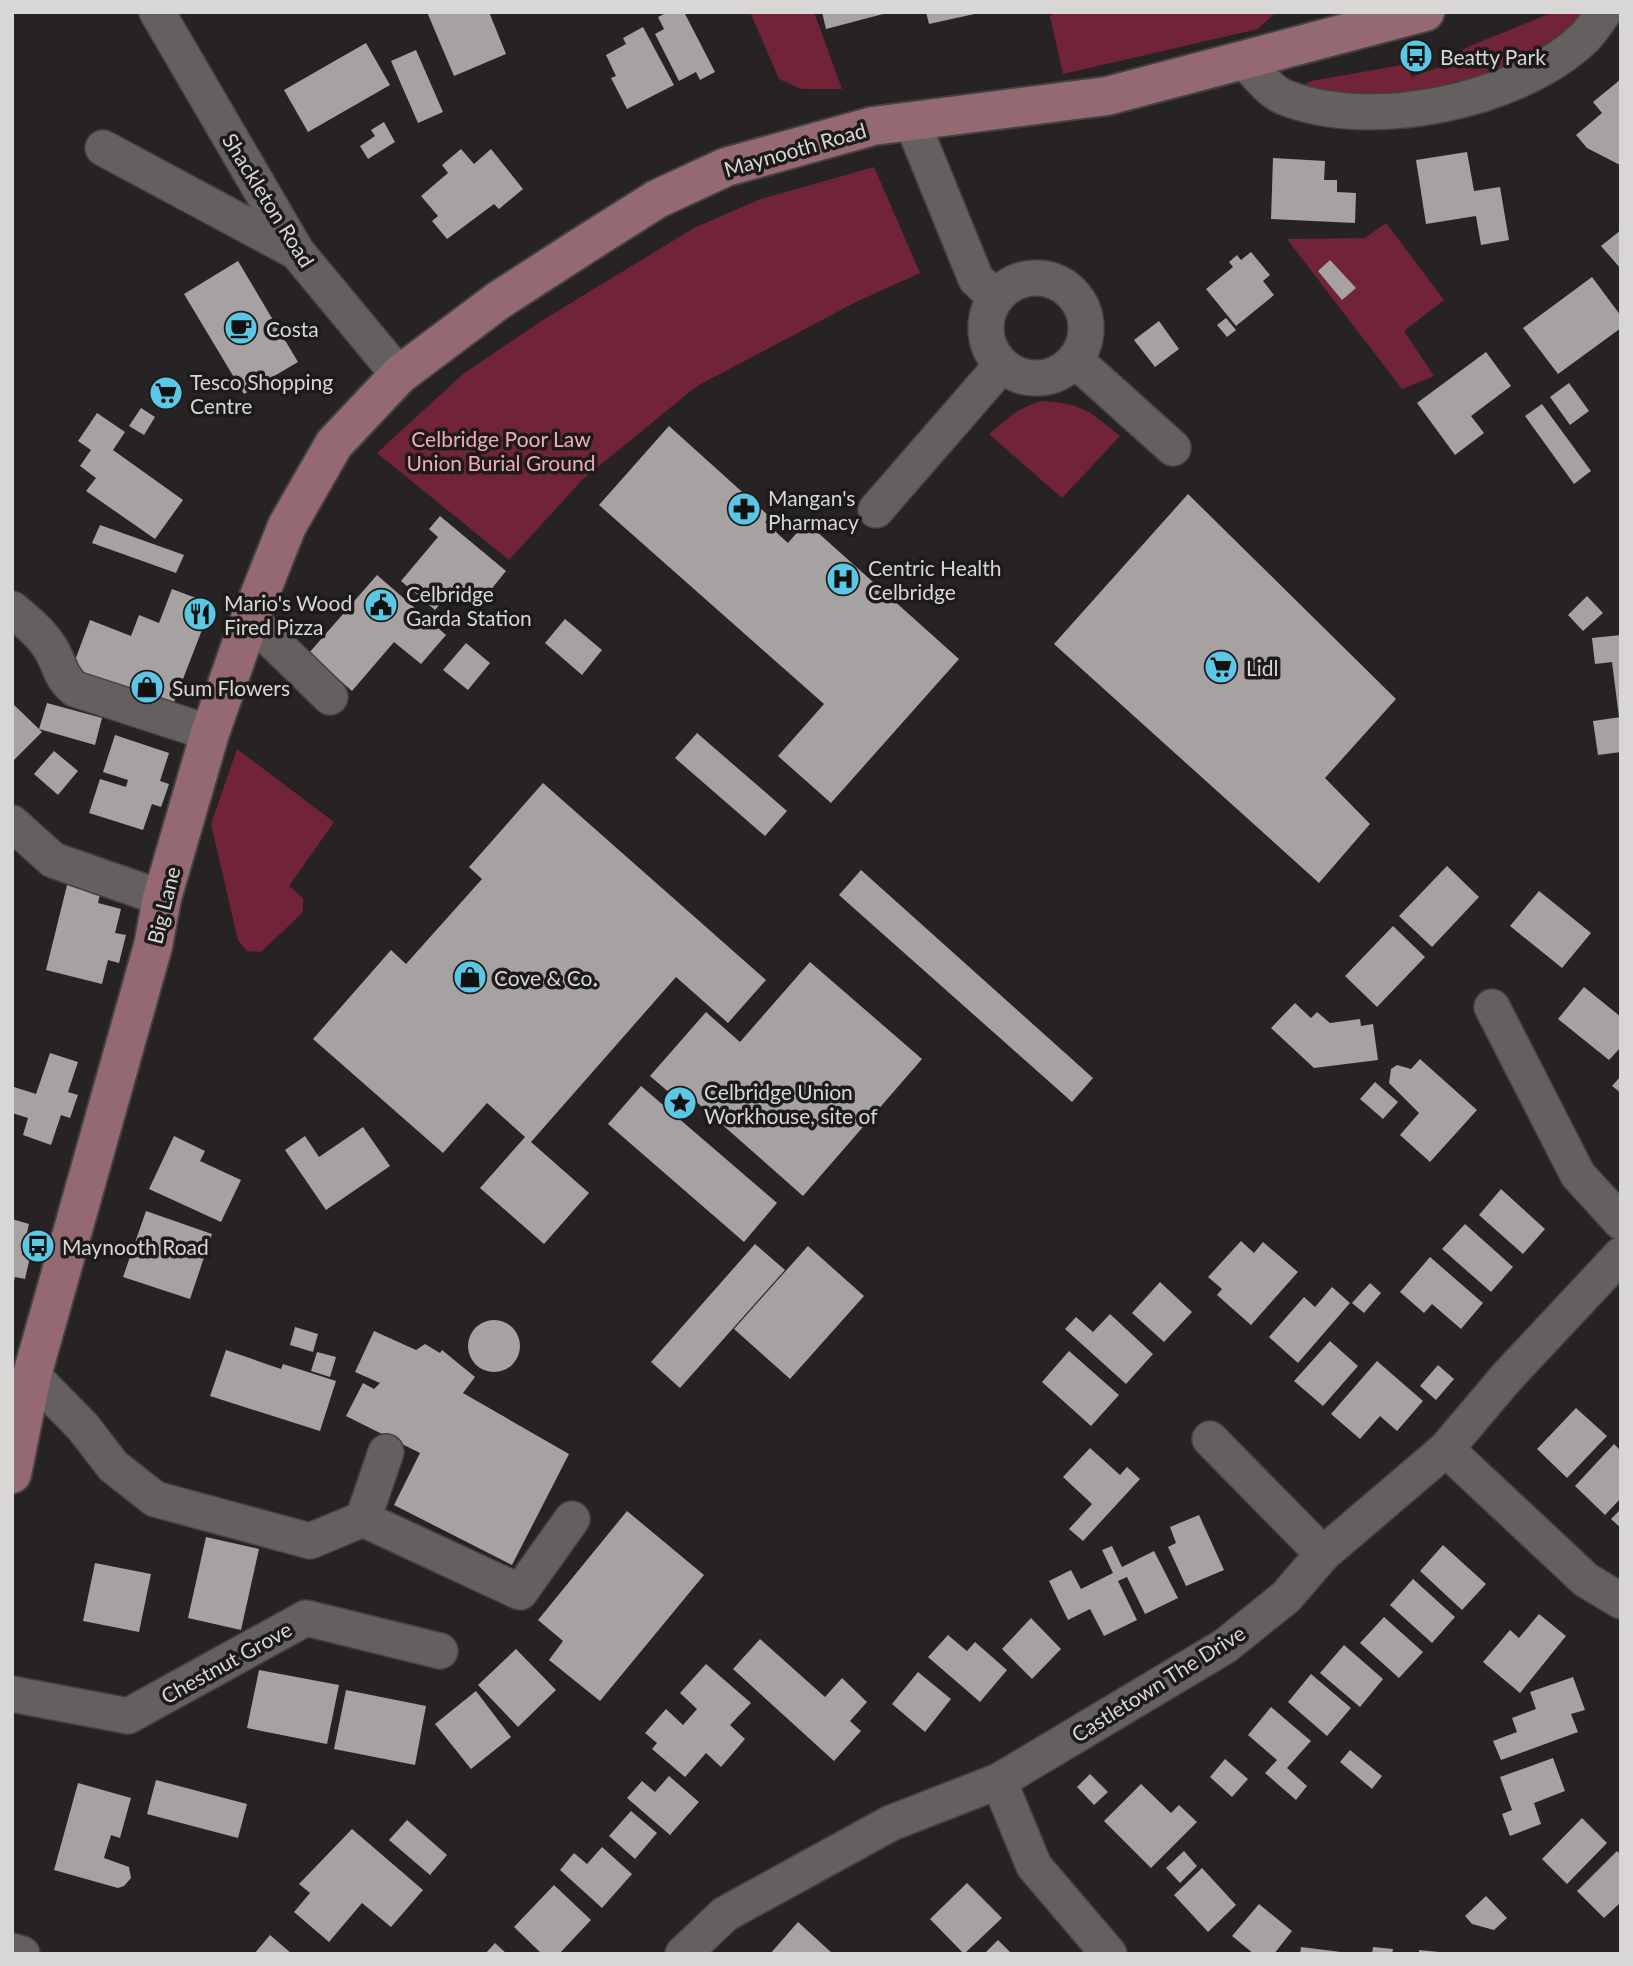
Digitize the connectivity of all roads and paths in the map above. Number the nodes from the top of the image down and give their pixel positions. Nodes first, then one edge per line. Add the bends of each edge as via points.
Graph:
1 (157, 12) edge
2 (1425, 12) edge
3 (1604, 12) edge
4 (1360, 21) edge
5 (1245, 62) junction
6 (912, 122) junction
7 (103, 148) dead end
8 (297, 252) junction
9 (996, 297) junction
10 (1075, 360) junction
11 (1001, 366) junction
12 (399, 375) junction
13 (1173, 448) dead end
14 (876, 510) dead end
15 (12, 609) edge
16 (250, 619) junction
17 (330, 697) dead end
18 (209, 733) junction
19 (12, 823) edge
20 (162, 898) junction
21 (1492, 1007) dead end
22 (1621, 1222) edge
23 (1621, 1255) edge
24 (26, 1363) edge
25 (1210, 1439) dead end
26 (1446, 1449) junction
27 (386, 1452) dead end
28 (12, 1474) edge
29 (363, 1519) junction
30 (572, 1519) dead end
31 (1324, 1554) junction
32 (1621, 1601) edge
33 (440, 1651) dead end
34 (12, 1694) edge
35 (999, 1781) junction
36 (12, 1951) edge
37 (22, 1954) edge
38 (683, 1954) edge
39 (1109, 1954) edge

1 - 8 street, Shackleton Road
2 - 4 main road, Maynooth Road
3 - 5 street via 1584,37 1517,80 1444,103 1394,111 1333,111 1281,96
4 - 5 main road, Maynooth Road
5 - 6 main road, Maynooth Road via 1107,96
6 - 9 street via 976,279
6 - 12 main road, Maynooth Road via 873,126 738,163 657,199 499,300
7 - 8 street
8 - 12 street, Shackleton Road
9 - 10 street via 1021,279 1053,281 1067,288 1078,300 1087,330
9 - 11 street via 988,310 986,340
10 - 11 street via 1048,378 1015,375
10 - 13 street
11 - 14 street
12 - 16 main road, Big Lane via 334,444 287,526
15 - 18 street via 41,635 63,678 75,689
16 - 17 street
16 - 18 main road, Big Lane
18 - 20 main road, Big Lane
19 - 20 street via 53,860
20 - 24 main road, Big Lane via 153,946
21 - 22 street via 1577,1175
23 - 26 street, Castletown The Drive
24 - 28 main road, Big Lane
24 - 29 street via 113,1466 155,1499 310,1541
25 - 31 street
26 - 31 street, Castletown The Drive
26 - 32 street via 1586,1580
27 - 29 street
29 - 30 street via 520,1592
31 - 35 street, Castletown The Drive via 1286,1597 1225,1646
33 - 34 street, Chestnut Grove via 306,1618 128,1716
35 - 38 street, Castletown The Drive via 891,1822 725,1914
35 - 39 street via 1034,1866
36 - 37 street

